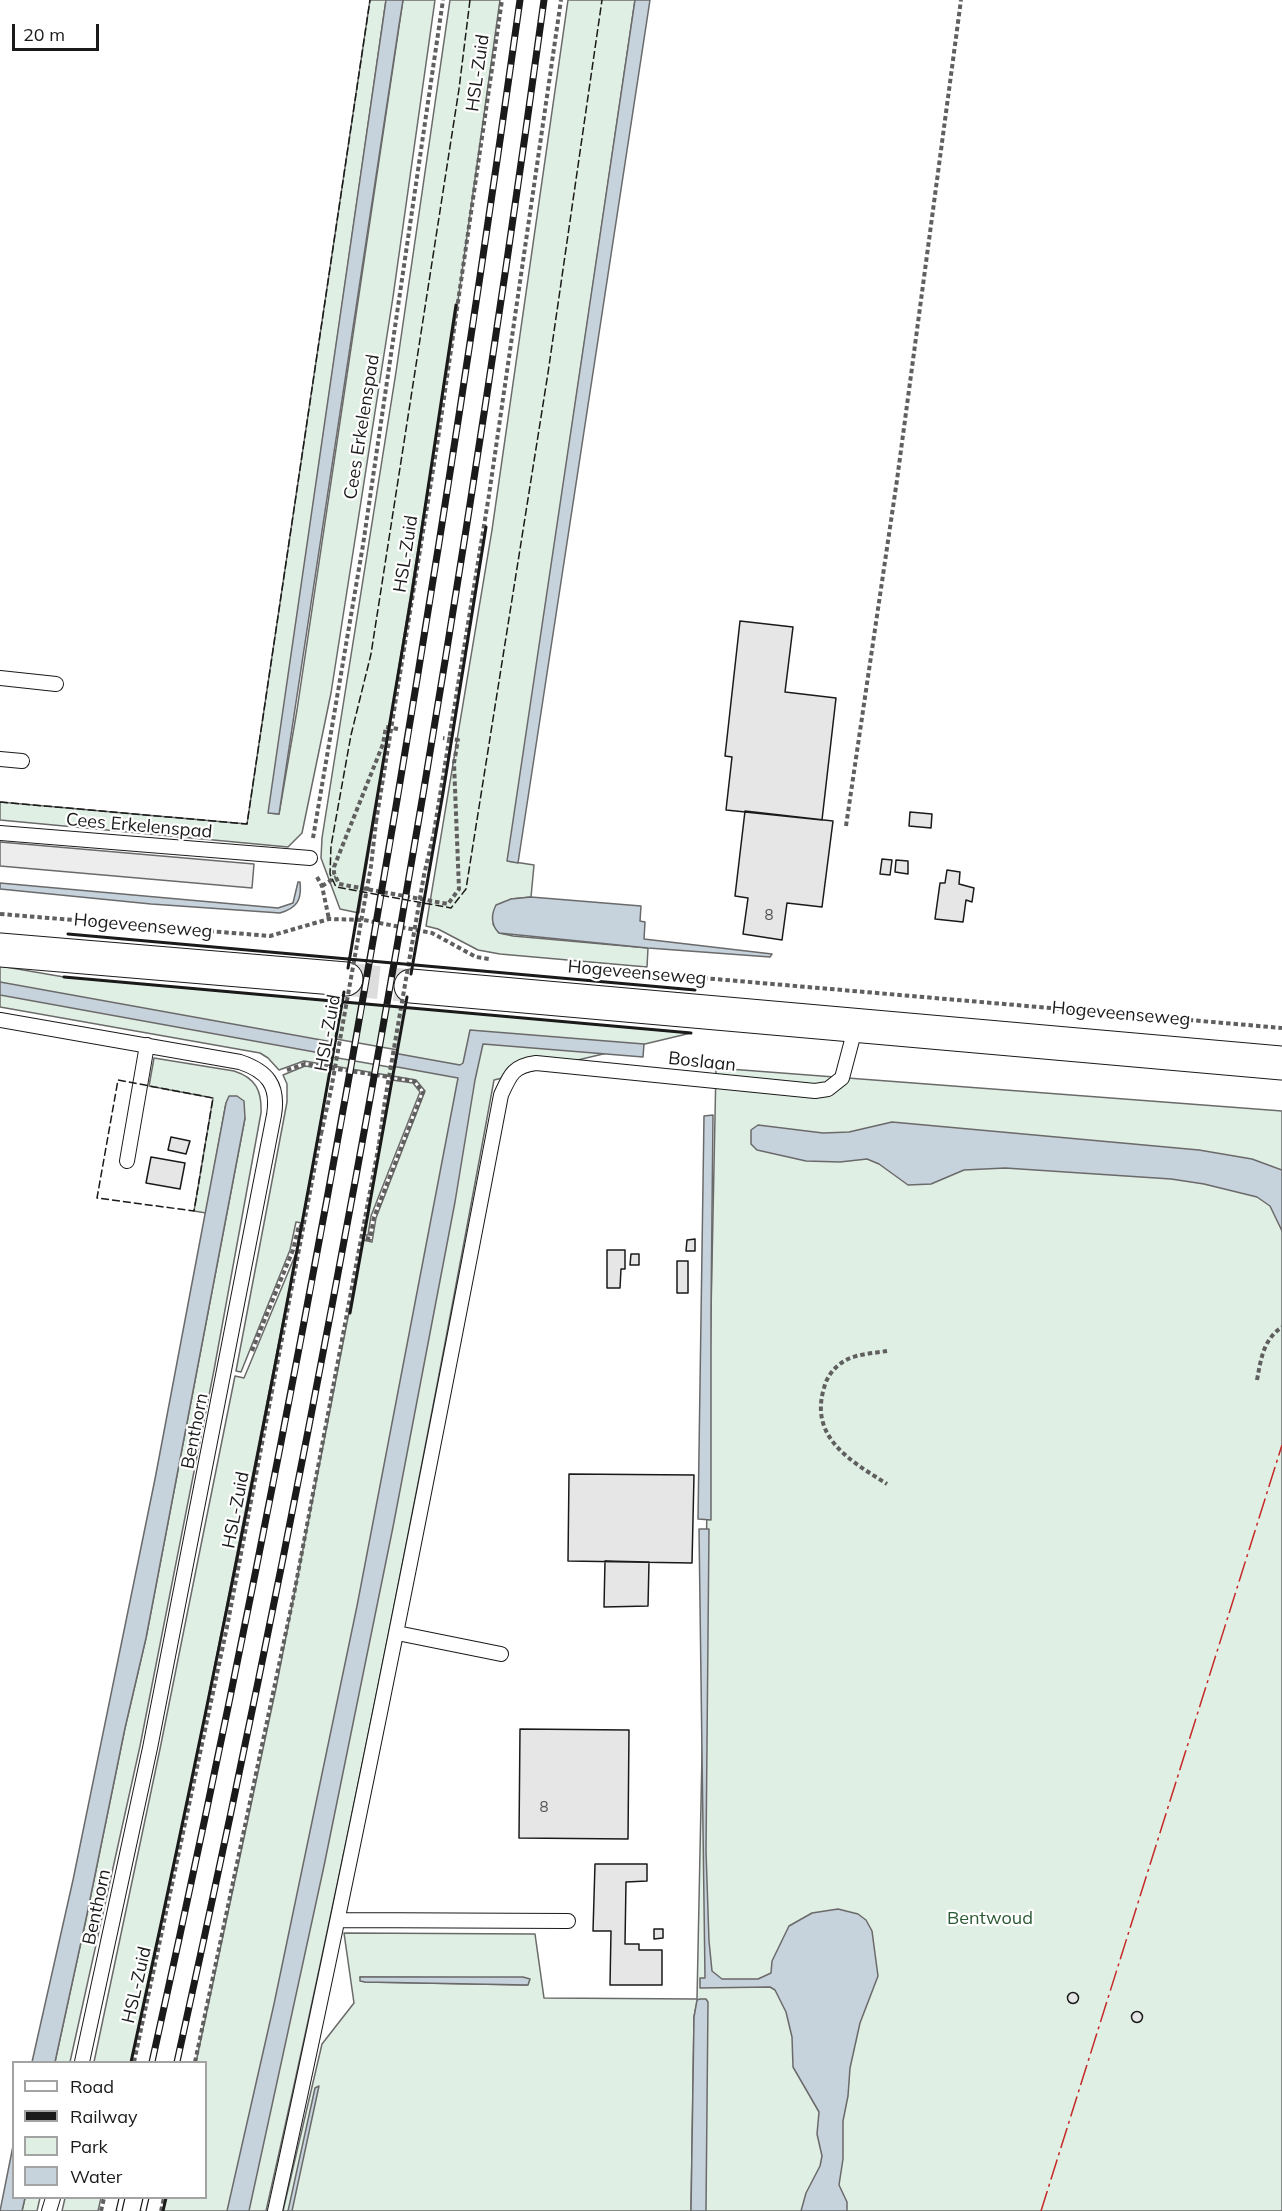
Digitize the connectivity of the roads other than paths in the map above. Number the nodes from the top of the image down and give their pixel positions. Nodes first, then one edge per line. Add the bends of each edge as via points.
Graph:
1 (0, 678) edge
2 (56, 684) dead end
3 (0, 759) edge
4 (22, 761) dead end
5 (0, 833) edge
6 (310, 858) road end
7 (0, 950) edge
8 (346, 979) tunnel mouth
9 (411, 986) tunnel mouth
10 (0, 1020) edge
11 (856, 1025) junction
12 (147, 1046) junction
13 (1282, 1063) edge
14 (127, 1161) dead end
15 (397, 1633) junction
16 (501, 1654) dead end
17 (338, 1920) junction
18 (568, 1921) dead end
19 (82, 2061) edge
20 (274, 2211) edge

1 - 2 lane
3 - 4 lane
5 - 6 lane, Cees Erkelenspad
7 - 8 main road, Hogeveenseweg
9 - 11 main road, Hogeveenseweg
10 - 12 lane
11 - 13 main road, Hogeveenseweg
11 - 15 lane, Boslaan via 842,1078 828,1089 815,1091 536,1064 516,1069 501,1095
12 - 14 lane
12 - 19 lane, Benthorn via 253,1066 268,1077 275,1096 274,1115 150,1748
15 - 16 lane
15 - 17 lane
17 - 18 lane
17 - 20 lane

